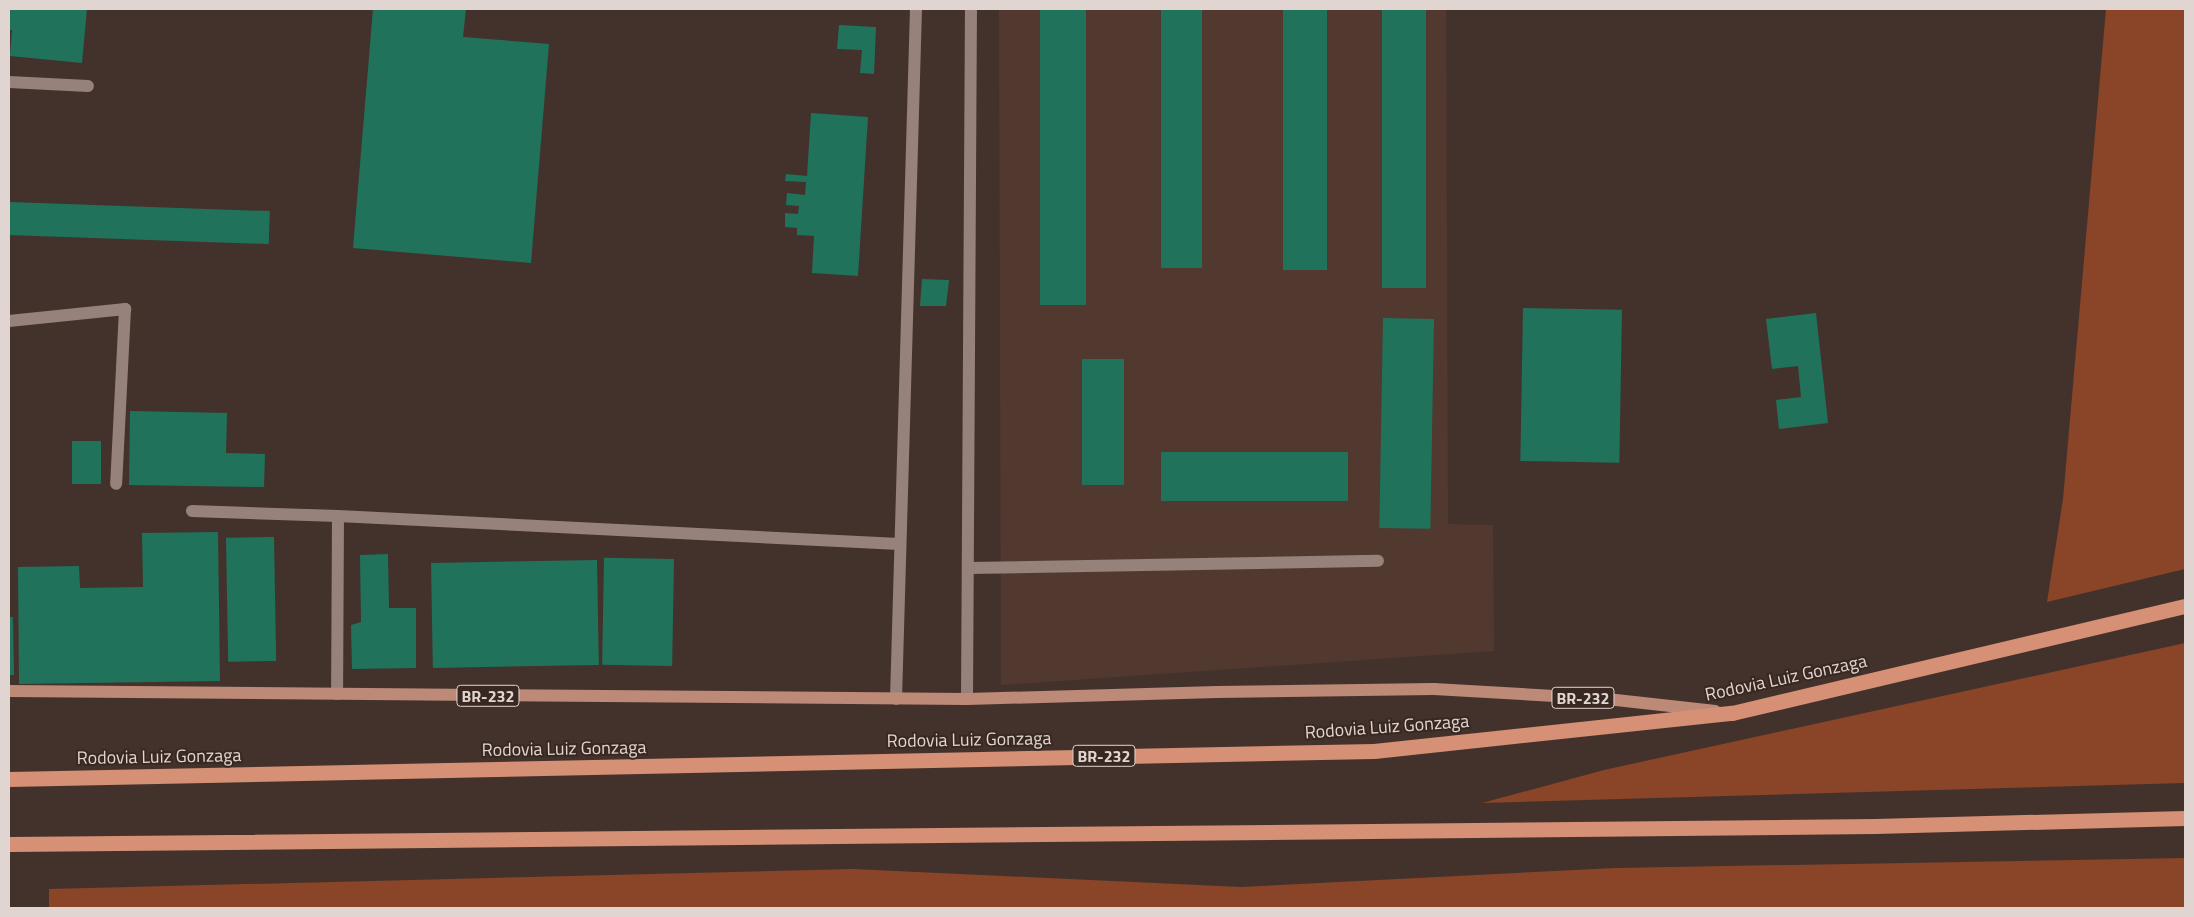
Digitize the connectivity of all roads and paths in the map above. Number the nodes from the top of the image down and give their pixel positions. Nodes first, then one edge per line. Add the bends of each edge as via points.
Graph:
1 (916, 9) edge
2 (971, 9) edge
3 (9, 82) edge
4 (88, 86) dead end
5 (9, 321) edge
6 (116, 484) dead end
7 (192, 511) dead end
8 (338, 516) junction
9 (899, 544) junction
10 (1378, 561) dead end
11 (968, 568) junction
12 (2185, 606) edge
13 (9, 691) edge
14 (337, 694) junction
15 (896, 699) junction
16 (967, 699) junction
17 (1732, 712) junction
18 (9, 778) edge
19 (2185, 818) edge
20 (9, 844) edge

1 - 9 street via 910,285
2 - 11 street
3 - 4 street
5 - 6 street via 125,309
7 - 8 street
8 - 9 street
8 - 14 street
9 - 15 street
10 - 11 street
11 - 16 street
12 - 17 highway, Rodovia Luiz Gonzaga / BR-232
13 - 14 main road, BR-232
14 - 15 main road, BR-232
15 - 16 main road, BR-232
16 - 17 main road, BR-232 via 1434,689 1607,699
17 - 18 highway, Rodovia Luiz Gonzaga / BR-232 via 1374,751
19 - 20 highway via 1875,826

